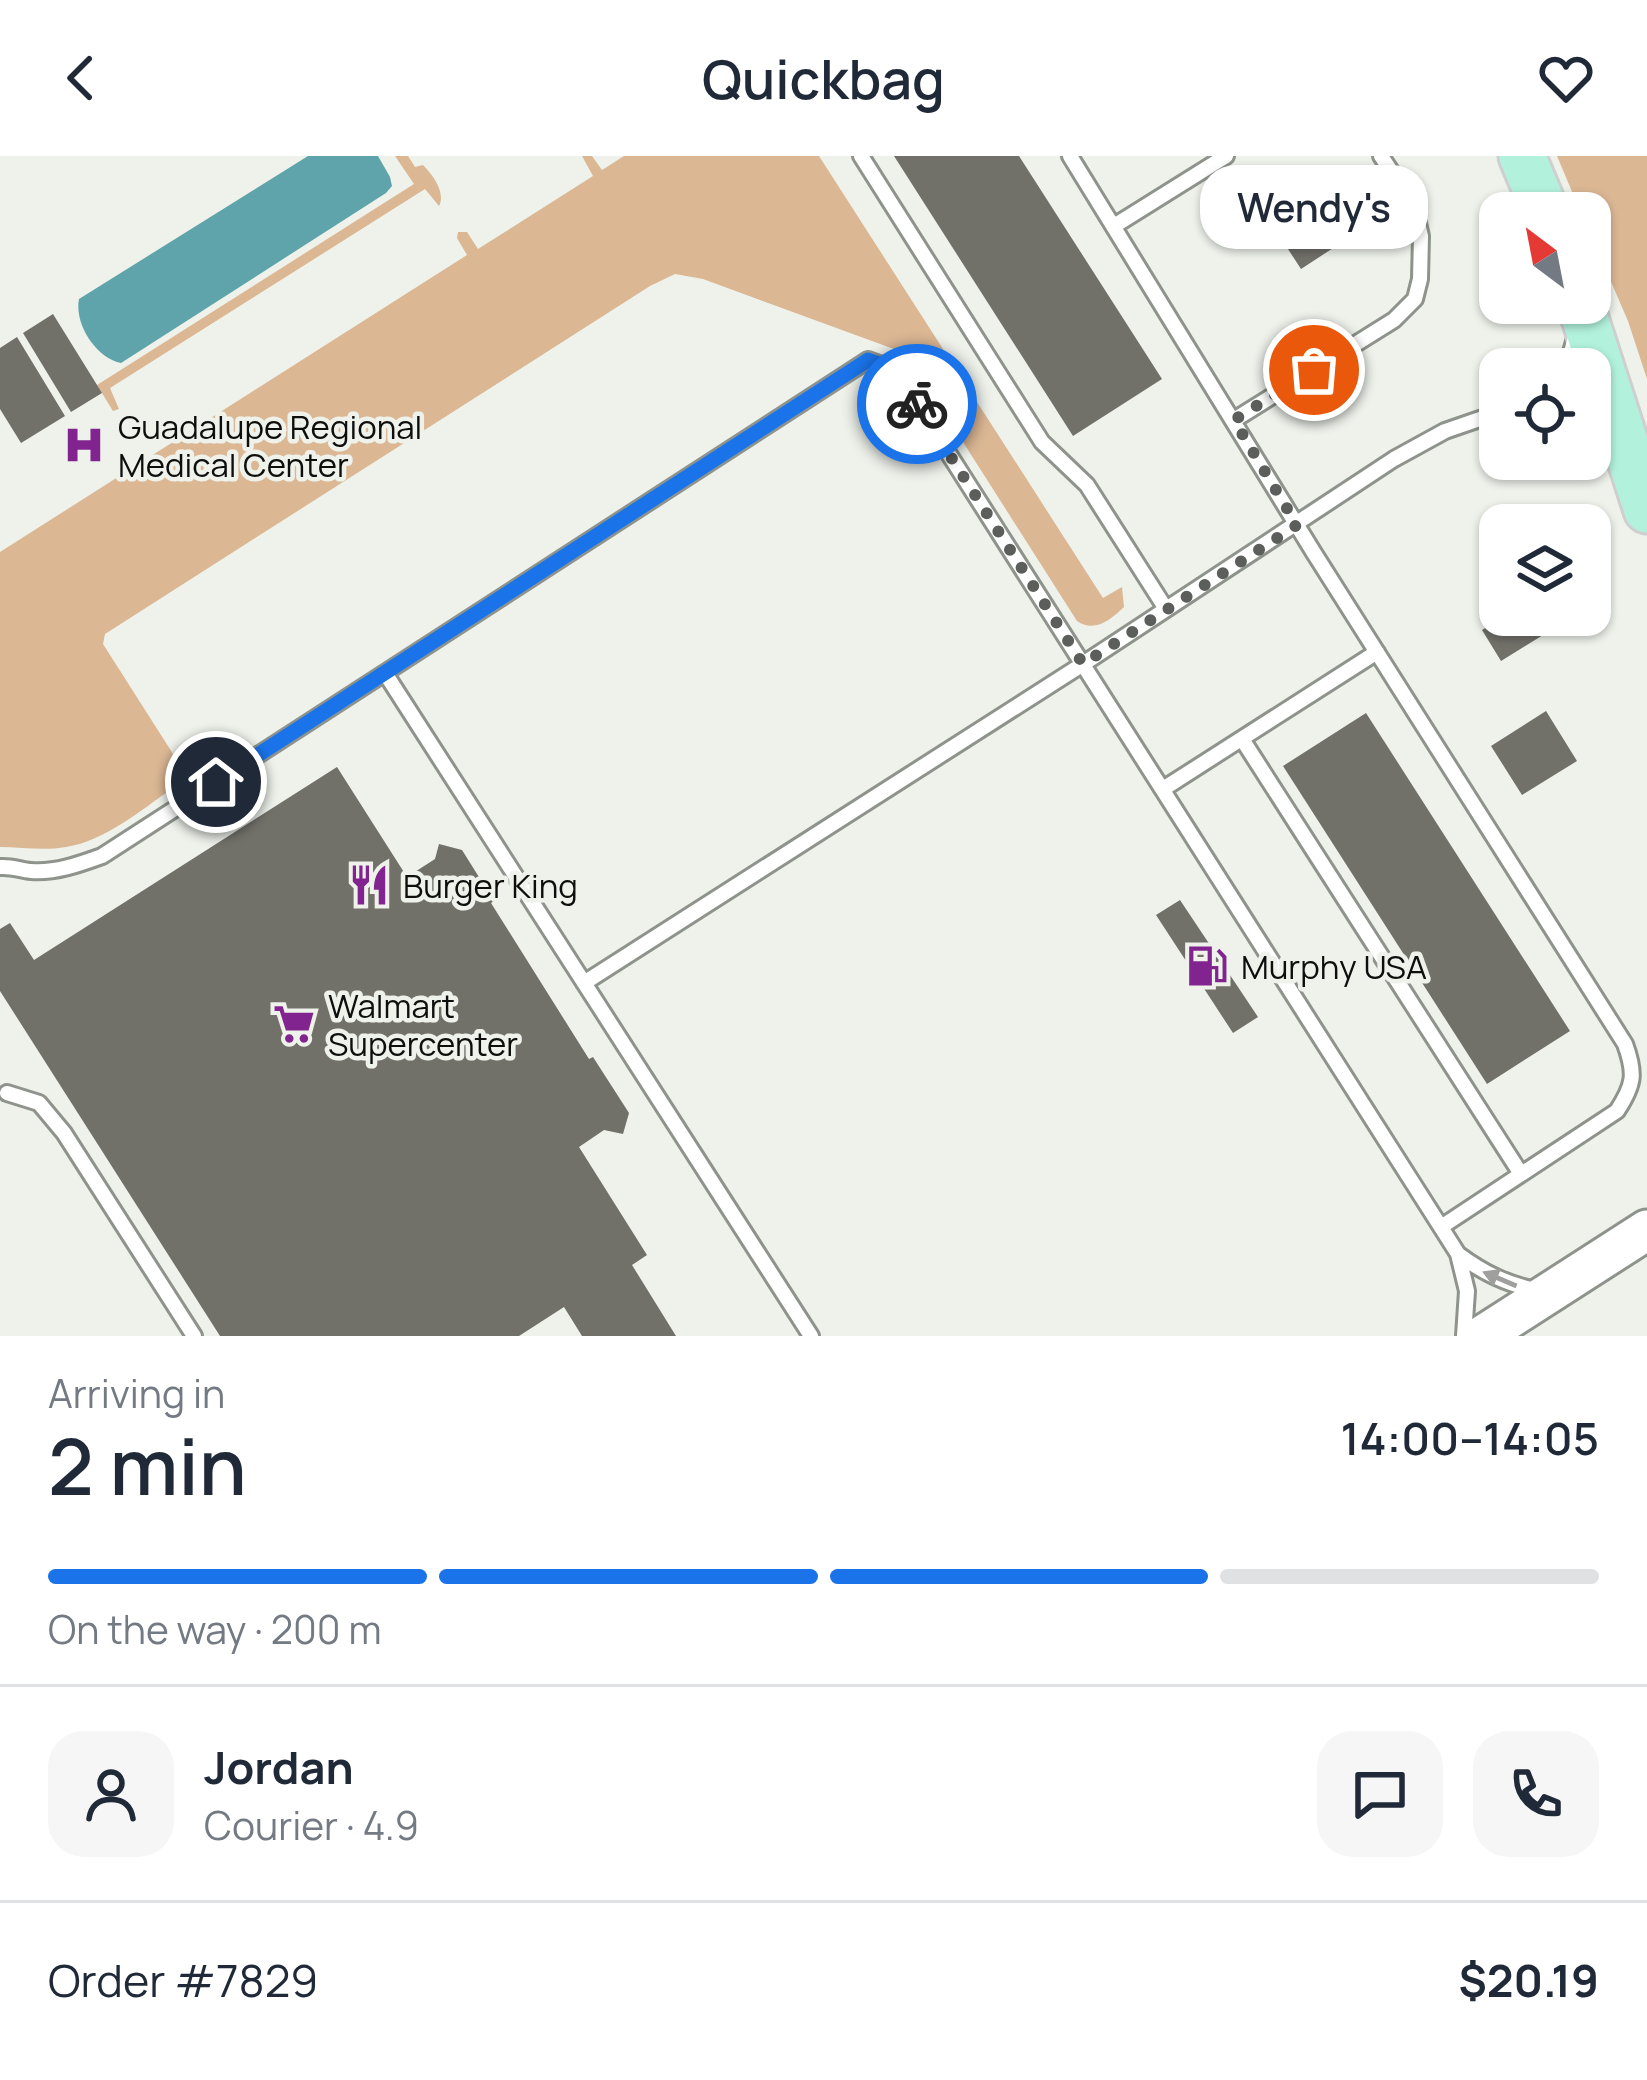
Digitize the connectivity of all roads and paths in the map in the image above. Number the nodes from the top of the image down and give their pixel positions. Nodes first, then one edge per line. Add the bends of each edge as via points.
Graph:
1 (861, 156) edge
2 (1070, 156) edge
3 (1226, 156) edge
4 (1381, 156) edge
5 (1522, 156) edge
6 (1537, 192) edge
7 (1114, 226) junction
8 (1585, 324) edge
9 (1234, 420) junction
10 (1479, 420) edge
11 (1647, 511) edge
12 (1297, 525) junction
13 (1166, 609) junction
14 (1377, 652) junction
15 (1083, 664) junction
16 (385, 673) junction
17 (1242, 739) junction
18 (1163, 790) junction
19 (0, 867) edge
20 (584, 983) junction
21 (7, 1093) dead end
22 (1521, 1174) junction
23 (1441, 1227) junction
24 (1647, 1230) edge
25 (1458, 1254) junction
26 (1647, 1261) edge
27 (1592, 1265) junction
28 (1547, 1293) junction
29 (194, 1336) edge
30 (811, 1336) edge
31 (1464, 1336) edge
32 (1482, 1336) edge

1 - 13 lane via 1042,442 1087,485
2 - 7 lane
3 - 7 lane
4 - 9 lane via 1419,220 1415,299
5 - 6 main road
7 - 9 lane
8 - 11 main road via 1616,443
9 - 12 lane
10 - 12 lane via 1423,441
12 - 13 lane
12 - 14 lane
13 - 15 lane
14 - 17 lane
14 - 22 lane via 1633,1065 1631,1090 1617,1111
15 - 16 lane via 899,376 868,360
15 - 18 lane
15 - 20 lane
16 - 19 lane via 102,856 53,870
16 - 20 lane
17 - 18 lane
17 - 22 lane
18 - 23 lane
20 - 30 lane
21 - 29 lane via 39,1103 64,1132
22 - 23 lane
23 - 25 lane
24 - 27 main road
28 -> 25 lane via 1486,1275
25 - 31 lane via 1467,1291
26 - 27 main road
27 - 28 main road
28 - 32 main road

